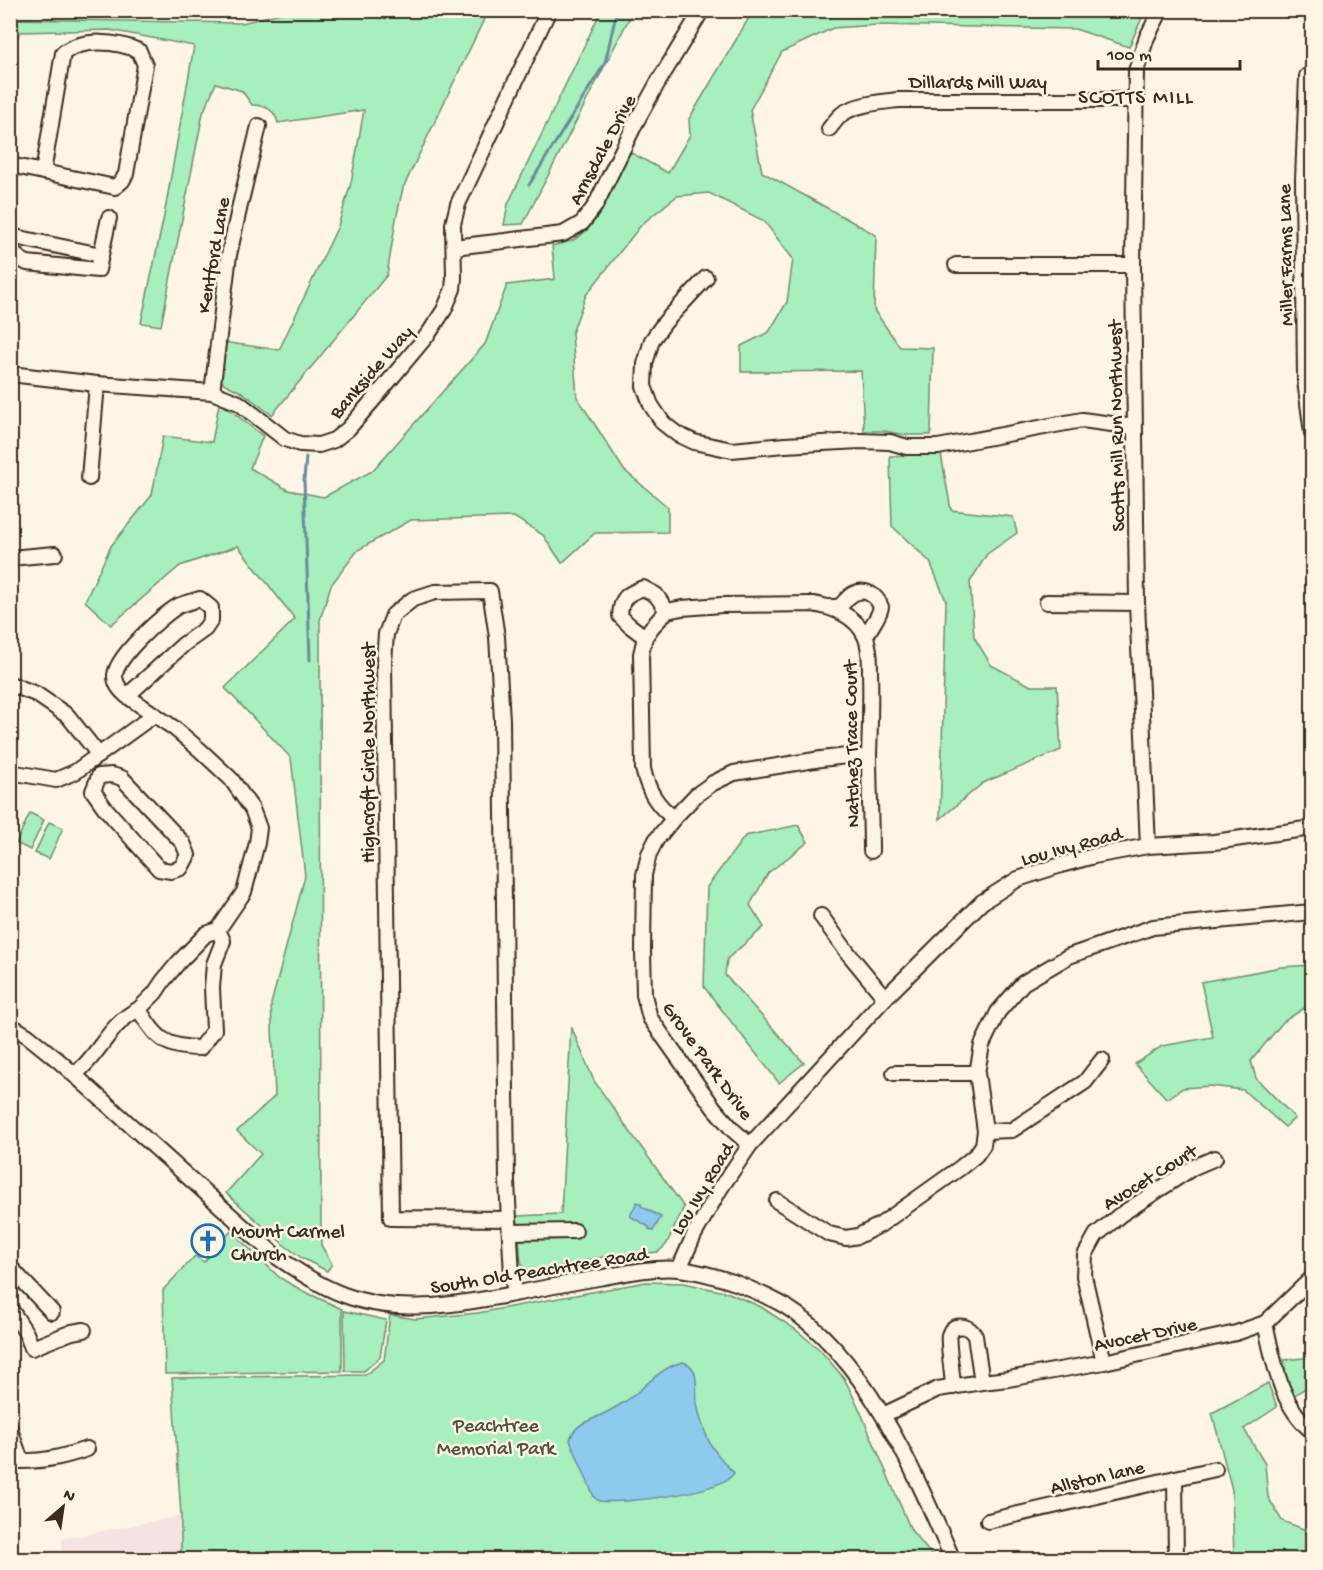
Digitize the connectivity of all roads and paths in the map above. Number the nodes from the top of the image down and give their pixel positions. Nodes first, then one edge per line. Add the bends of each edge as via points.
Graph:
1 (549, 10) edge
2 (702, 10) edge
3 (1161, 10) edge
4 (1307, 76) dead end
5 (1137, 100) junction
6 (260, 126) dead end
7 (829, 129) dead end
8 (10, 165) edge
9 (43, 172) junction
10 (1308, 180) edge
11 (109, 218) dead end
12 (10, 236) edge
13 (454, 247) junction
14 (10, 251) edge
15 (101, 255) junction
16 (956, 265) dead end
17 (1133, 266) junction
18 (706, 278) dead end
19 (10, 374) edge
20 (1309, 381) edge
21 (97, 384) junction
22 (212, 392) junction
23 (1134, 427) junction
24 (1312, 433) edge
25 (89, 478) dead end
26 (55, 554) dead end
27 (10, 558) edge
28 (1047, 602) dead end
29 (1137, 603) junction
30 (826, 606) junction
31 (667, 611) junction
32 (645, 637) junction
33 (866, 637) junction
34 (15, 686) edge
35 (127, 696) junction
36 (10, 700) edge
37 (154, 714) junction
38 (99, 755) junction
39 (869, 758) junction
40 (86, 764) junction
41 (10, 772) edge
42 (99, 776) junction
43 (674, 818) junction
44 (1312, 828) edge
45 (1148, 846) junction
46 (871, 851) dead end
47 (1312, 912) edge
48 (821, 916) dead end
49 (218, 930) junction
50 (885, 998) junction
51 (139, 1009) junction
52 (10, 1025) edge
53 (1102, 1060) dead end
54 (894, 1073) dead end
55 (977, 1073) junction
56 (74, 1075) junction
57 (985, 1131) junction
58 (750, 1145) junction
59 (1215, 1158) dead end
60 (777, 1201) dead end
61 (509, 1226) junction
62 (575, 1231) dead end
63 (10, 1266) edge
64 (679, 1269) junction
65 (1312, 1278) edge
66 (515, 1293) junction
67 (10, 1308) edge
68 (52, 1312) dead end
69 (1265, 1323) junction
70 (84, 1330) dead end
71 (1104, 1362) junction
72 (981, 1382) junction
73 (960, 1385) junction
74 (884, 1415) junction
75 (10, 1429) edge
76 (1312, 1431) edge
77 (87, 1449) dead end
78 (1215, 1469) dead end
79 (1175, 1478) junction
80 (988, 1521) dead end
81 (953, 1560) edge
82 (1176, 1560) edge

1 - 13 street, Bankside Way via 458,204 453,224
2 - 13 street, Arnsdale Drive via 636,122 596,206 582,223 564,234
3 - 5 street, Scotts Mill Run Northwest via 1136,71
4 - 10 street, Miller Farms Lane
5 - 7 street, Dillards Mill Way via 898,100 872,103 842,114
5 - 17 street, Scotts Mill Run Northwest
6 - 22 street, Kentford Lane via 230,255
8 - 9 street
9 - 9 street via 63,53 78,45 108,43 139,51 145,65 122,181 115,187
10 - 20 street, Miller Farms Lane
11 - 15 street
12 - 15 street
13 - 22 street, Bankside Way via 453,289 444,310 375,399 334,440 319,445 285,439 239,403
14 - 15 street via 27,263 98,270
16 - 17 street
17 - 23 street, Scotts Mill Run Northwest
18 - 23 street via 652,340 645,364 644,386 651,405 663,423 694,442 732,450 880,441 907,447 939,447 1082,420
19 - 21 street, Bankside Way
20 - 24 street, Miller Farms Lane
21 - 22 street, Bankside Way
21 - 25 street
23 - 29 street, Scotts Mill Run Northwest
26 - 27 street
28 - 29 street
29 - 45 street, Scotts Mill Run Northwest
30 - 31 street, Natchez Trace Court via 722,605
30 - 33 street, Natchez Trace Court via 841,611
30 - 33 street, Natchez Trace Court via 838,607 854,593 871,594 881,607
31 - 32 street
31 - 32 street via 656,594 643,588 629,594 621,604 620,616
32 - 43 street via 641,654 643,769 654,799
33 - 39 street, Natchez Trace Court via 871,693
34 - 36 street
34 - 38 street via 36,694 68,716
35 - 35 street via 205,629 211,620 211,608 200,599 179,606 136,642 115,675 119,690
35 - 37 street
37 - 38 street
37 - 49 street via 231,778 252,808 259,828 244,892
38 - 40 street
39 - 43 street, Grove Park Drive via 847,756 734,772 696,795
39 - 46 street, Natchez Trace Court
40 - 41 street via 56,780
40 - 42 street
42 - 42 street via 122,778 183,843 188,855 181,868 159,869 143,852 93,791
43 - 58 street, Grove Park Drive via 656,840 644,875 644,996 650,1018 714,1108
44 - 45 street, Lou Ivy Road via 1214,842
45 - 50 street, Lou Ivy Road via 1094,856 1018,879 982,902
47 - 55 street via 1153,927 1069,956 1023,983 998,1012 981,1045
48 - 50 street
49 - 51 street via 206,934
49 - 51 street via 224,941 214,964 214,1030 200,1048 175,1046 161,1038
50 - 58 street, Lou Ivy Road
51 - 56 street via 113,1028
52 - 56 street, South Old Peachtree Road
53 - 57 street via 1085,1082 1012,1130
54 - 55 street
55 - 57 street
56 - 66 street, South Old Peachtree Road via 277,1257 345,1296 380,1305 414,1307 467,1303
57 - 60 street via 983,1145 976,1155 880,1225 858,1236 830,1234
58 - 64 street, Lou Ivy Road via 720,1189
59 - 71 street, Avocet Court via 1194,1167 1096,1234 1085,1255 1084,1276
61 - 61 street, Highcroft Circle Northwest via 502,720 497,637 490,591 435,592 413,599 393,615 386,634 384,662 391,1218
61 - 62 street
61 - 66 street, Highcroft Circle Northwest
63 - 68 street
64 - 66 street, South Old Peachtree Road via 643,1270
64 - 74 street, South Old Peachtree Road via 719,1277 786,1307 843,1358
65 - 69 street, Avocet Drive
67 - 70 street via 32,1348
69 - 71 street, Avocet Drive via 1204,1341
69 - 76 street via 1277,1374 1291,1408
71 - 72 street, Avocet Drive
72 - 73 street, Avocet Drive
72 - 73 street via 975,1336 966,1327 955,1327 948,1339 952,1369
73 - 74 street, Avocet Drive via 938,1389
74 - 81 street, South Old Peachtree Road
75 - 77 street via 21,1461 60,1458
78 - 79 street, Allston lane
79 - 80 street, Allston lane
79 - 82 street

